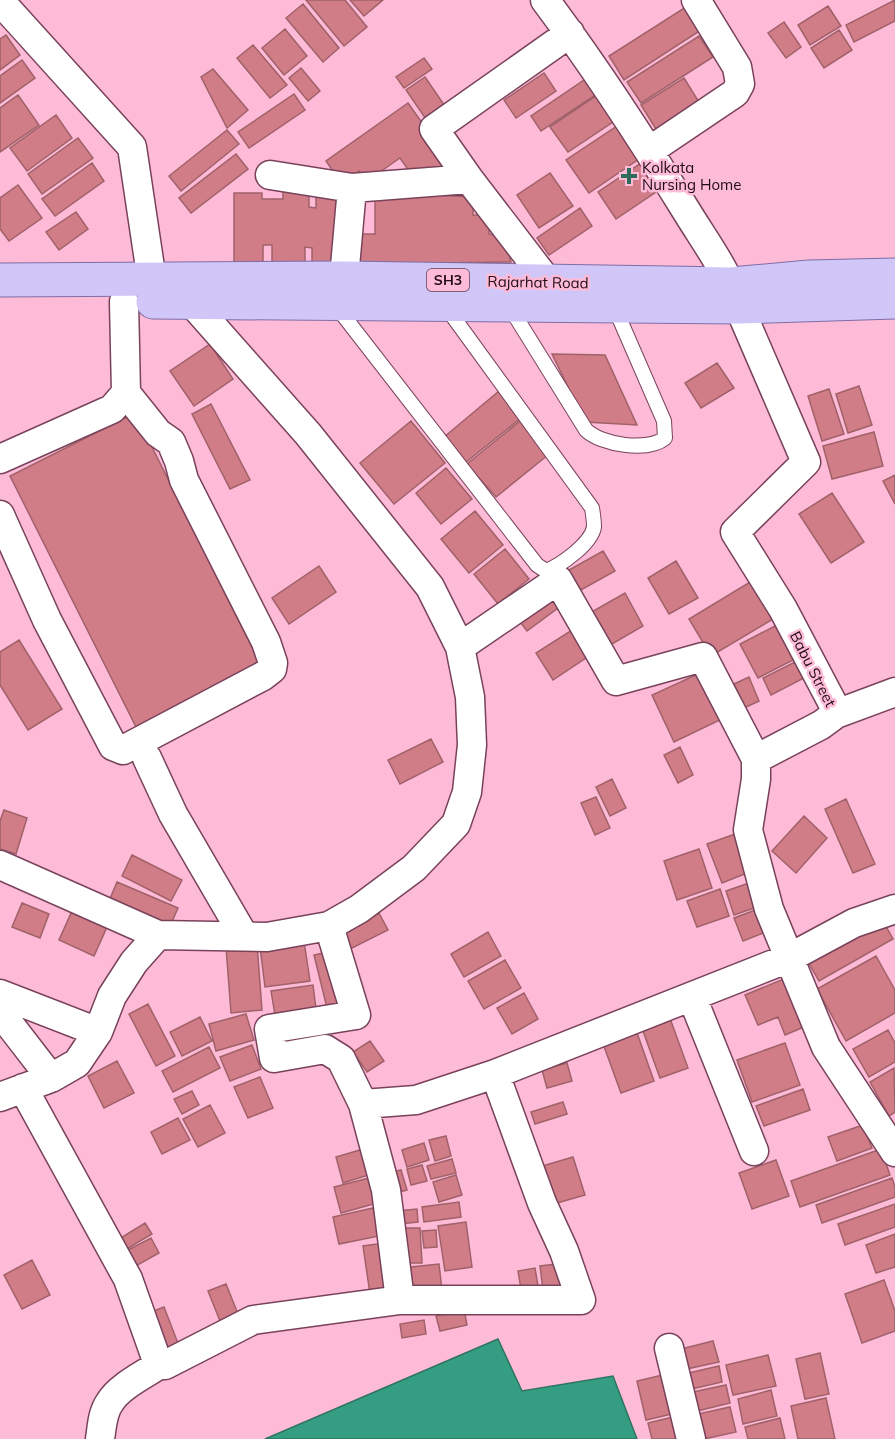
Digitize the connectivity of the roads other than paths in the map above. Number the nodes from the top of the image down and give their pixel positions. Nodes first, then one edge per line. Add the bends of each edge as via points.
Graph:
1 (545, 0) edge
2 (696, 0) edge
3 (0, 1) edge
4 (570, 33) junction
5 (649, 151) junction
6 (270, 175) dead end
7 (469, 179) junction
8 (352, 188) junction
9 (895, 275) edge
10 (0, 279) edge
11 (548, 282) junction
12 (339, 291) junction
13 (504, 293) junction
14 (143, 294) junction
15 (735, 296) junction
16 (0, 300) edge
17 (895, 302) edge
18 (192, 303) junction
19 (445, 305) junction
20 (614, 306) junction
21 (126, 393) junction
22 (0, 459) edge
23 (0, 515) edge
24 (460, 647) junction
25 (895, 692) edge
26 (836, 714) junction
27 (147, 758) dead end
28 (756, 759) junction
29 (0, 865) edge
30 (895, 909) edge
31 (329, 926) junction
32 (158, 935) junction
33 (244, 936) junction
34 (789, 958) junction
35 (0, 994) edge
36 (692, 996) junction
37 (0, 1012) edge
38 (98, 1032) junction
39 (495, 1074) junction
40 (51, 1078) junction
41 (12, 1093) edge
42 (363, 1104) junction
43 (754, 1151) dead end
44 (895, 1152) edge
45 (400, 1300) junction
46 (669, 1348) dead end
47 (160, 1364) junction
48 (100, 1439) edge
49 (691, 1439) edge

1 - 4 street
2 - 5 street via 737,67 740,84 735,93
3 - 14 street via 132,147
4 - 5 street
4 - 7 street via 434,129
5 - 15 street
6 - 8 street
7 - 8 street
7 - 11 street
8 - 12 street
9 - 15 main road, Rajarhat Road / SH3 via 809,277
10 - 14 main road, Rajarhat Road / SH3
11 - 13 main road, Rajarhat Road / SH3
11 - 15 main road, Rajarhat Road / SH3
12 - 13 main road, Rajarhat Road / SH3
12 - 14 main road, Rajarhat Road / SH3
12 - 18 main road, Rajarhat Road / SH3
12 - 19 main road, Rajarhat Road / SH3
12 - 19 lane via 537,565 546,572 584,545 594,529 592,508
13 - 19 main road, Rajarhat Road / SH3
13 - 20 main road, Rajarhat Road / SH3
13 - 20 lane via 592,436 622,446 659,442 665,438 664,421
14 - 16 main road, Rajarhat Road / SH3
14 - 18 main road, Rajarhat Road / SH3
14 - 21 street
15 - 17 main road, Rajarhat Road / SH3
15 - 20 main road, Rajarhat Road / SH3
15 - 26 street, Babu Street via 806,462 735,532 783,609
18 - 24 street via 308,435 430,587
21 - 22 street via 112,409
21 - 23 street via 158,433 171,442 184,480 266,642 272,669 123,750 113,746 47,620
24 - 28 street via 558,580 616,681 703,657
24 - 31 street via 470,697 472,745 467,792 456,824 414,868
25 - 26 street
26 - 28 street, Babu Street
27 - 33 street via 173,814
28 - 34 street via 748,830 769,909
29 - 32 street
30 - 34 street via 854,923
31 - 33 street via 267,937
31 - 42 street via 356,1015 268,1029 274,1058 325,1049 341,1059
32 - 33 street
32 - 38 street via 112,996
34 - 36 street
34 - 44 street via 826,1047
35 - 38 street
36 - 39 street
36 - 43 street
37 - 40 street
38 - 40 street via 77,1063
39 - 42 street via 416,1100
39 - 45 street via 581,1300
40 - 41 street
41 - 47 street via 128,1279
42 - 45 street via 386,1190
45 - 47 street via 253,1320 165,1365
46 - 49 street
47 - 48 street via 110,1401

